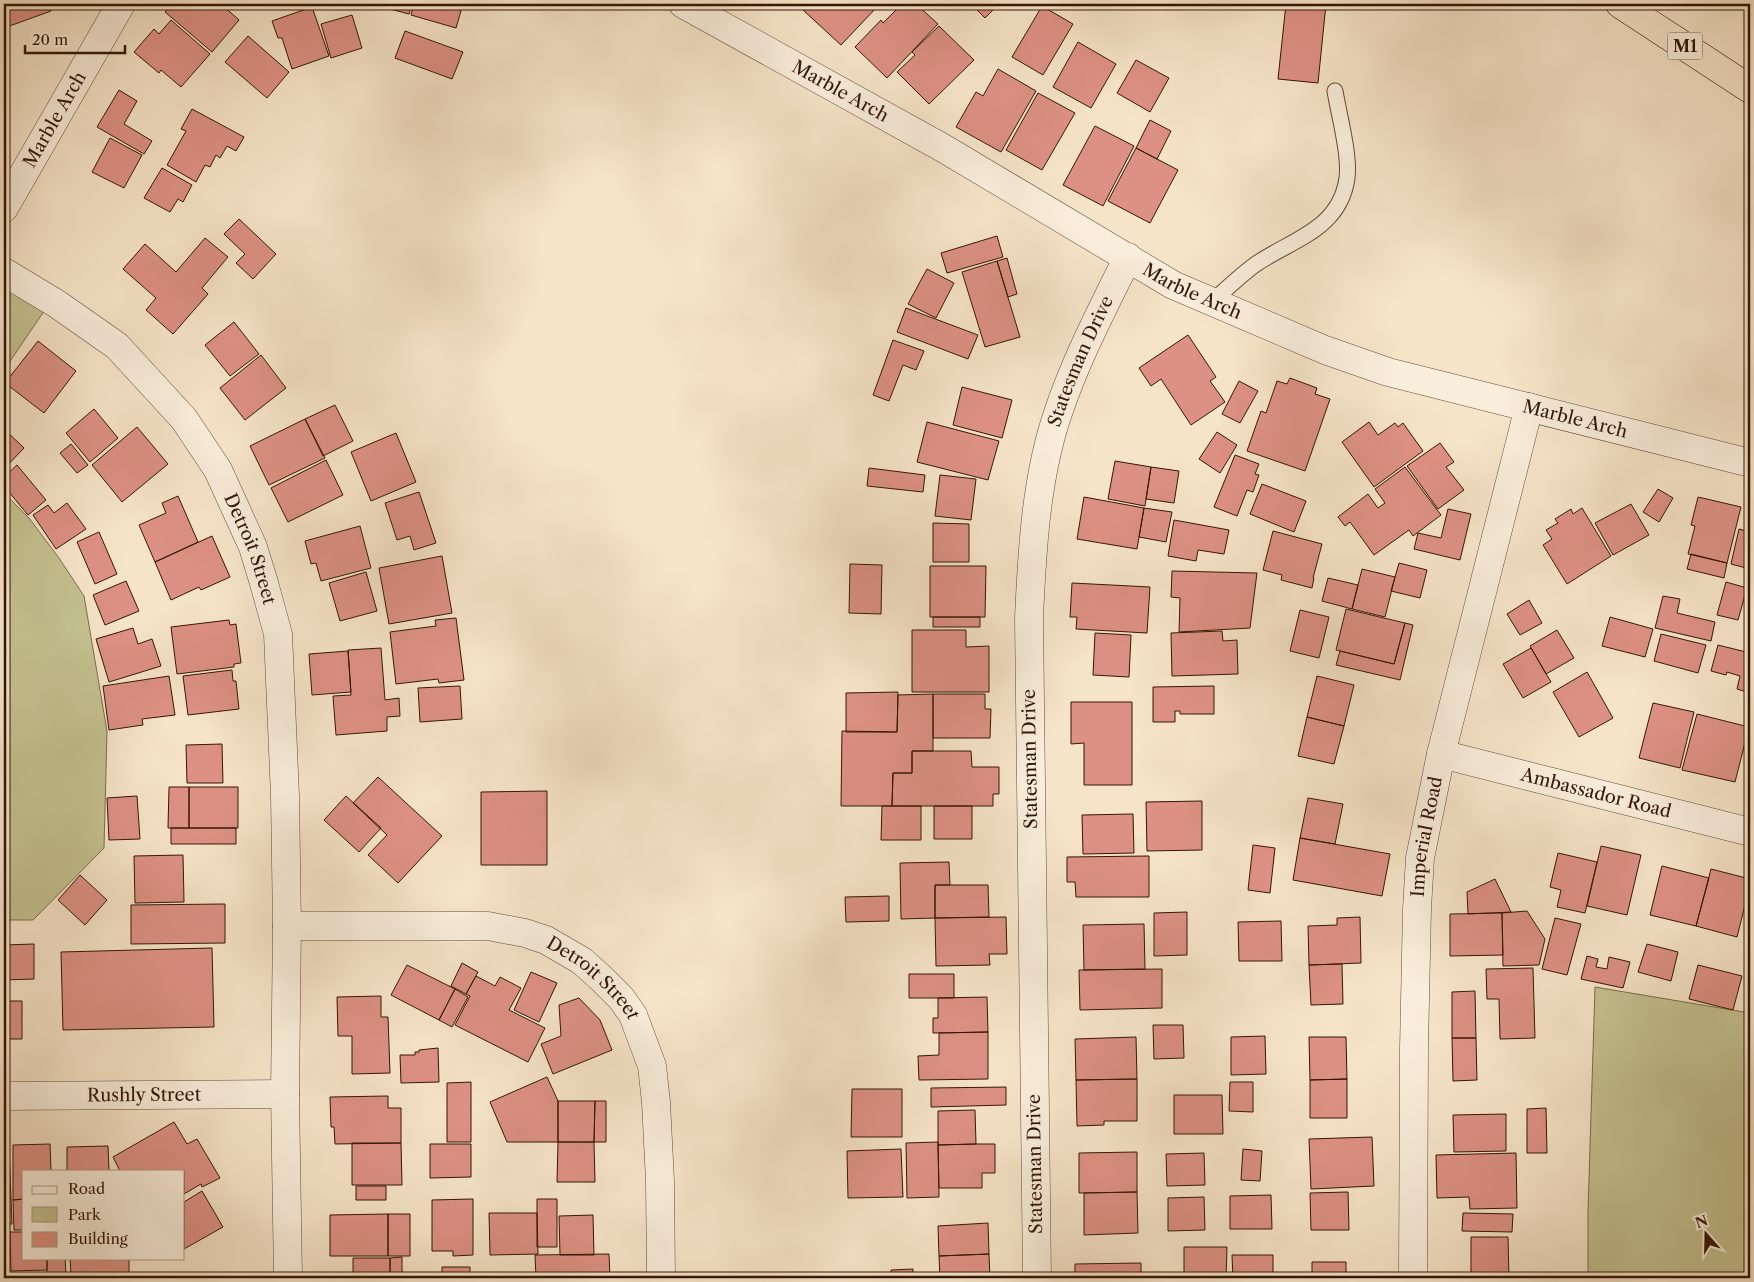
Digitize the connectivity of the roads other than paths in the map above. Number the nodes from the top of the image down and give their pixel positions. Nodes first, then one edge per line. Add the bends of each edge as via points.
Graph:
1 (121, 4) edge
2 (683, 4) edge
3 (1620, 4) edge
4 (1750, 89) edge
5 (1335, 91) dead end
6 (4, 208) edge
7 (1128, 257) junction
8 (4, 272) edge
9 (1212, 301) junction
10 (1530, 407) junction
11 (1750, 463) edge
12 (1441, 754) junction
13 (1750, 832) edge
14 (287, 926) junction
15 (285, 1094) junction
16 (4, 1096) edge
17 (288, 1278) edge
18 (661, 1278) edge
19 (1037, 1278) edge
20 (1413, 1278) edge

1 - 6 street, Marble Arch
2 - 7 street, Marble Arch via 943,148
3 - 4 highway, M1
5 - 9 lane via 1347,161 1347,177 1339,204 1317,229 1258,263
7 - 9 street, Marble Arch via 1173,284
7 - 19 street, Statesman Drive via 1079,359 1057,414 1044,467 1032,555 1028,618
8 - 14 street, Detroit Street via 58,304 117,346 184,419 218,470 235,505 253,547 278,634
9 - 10 street, Marble Arch via 1325,350 1388,372
10 - 11 street, Marble Arch
10 - 12 street, Imperial Road
12 - 13 street, Ambassador Road
12 - 20 street, Imperial Road via 1420,858 1417,909
14 - 15 street, Detroit Street
14 - 18 street, Detroit Street via 488,926 546,940 582,961 602,979 633,1015 652,1066 660,1181
15 - 16 street, Rushly Street
15 - 17 street, Detroit Street

